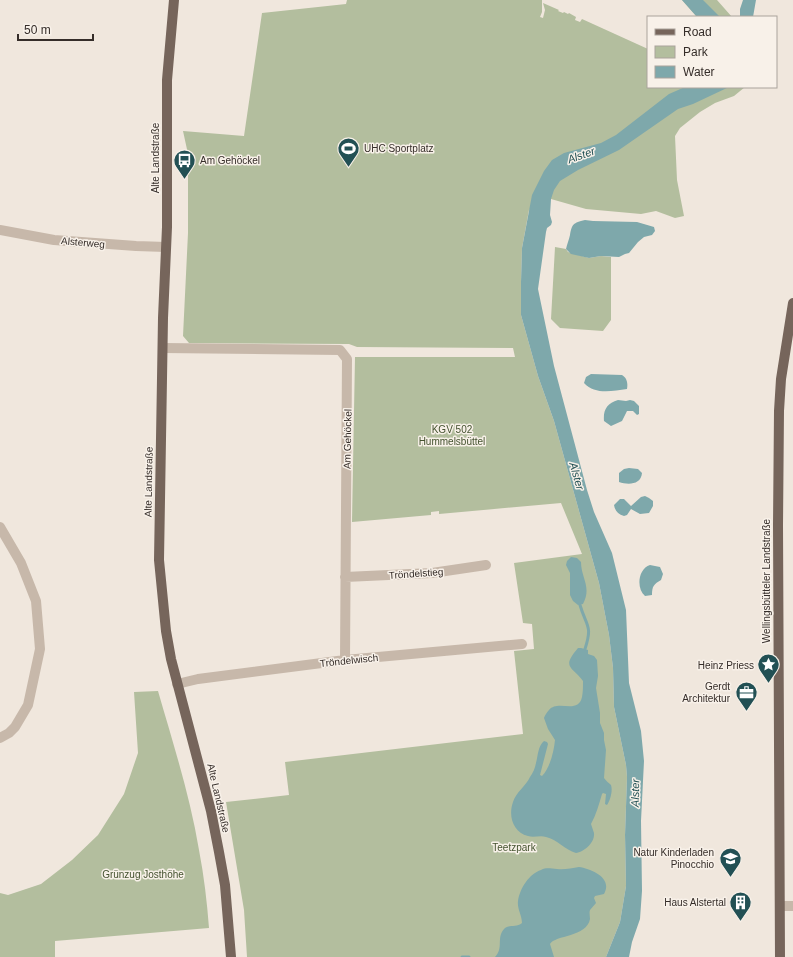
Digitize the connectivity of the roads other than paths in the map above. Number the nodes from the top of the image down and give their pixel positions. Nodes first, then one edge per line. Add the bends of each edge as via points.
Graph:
1 (174, 0) edge
2 (0, 230) edge
3 (166, 247) junction
4 (793, 303) edge
5 (163, 348) junction
6 (0, 527) edge
7 (486, 565) dead end
8 (345, 577) junction
9 (522, 644) dead end
10 (344, 660) junction
11 (177, 684) junction
12 (0, 738) edge
13 (780, 906) junction
14 (793, 906) edge
15 (231, 957) edge
16 (780, 957) edge

1 - 3 main road, Alte Landstraße via 167,80
2 - 3 street, Alsterweg via 54,240
3 - 5 main road, Alte Landstraße
4 - 13 main road, Wellingsbütteler Landstraße via 781,379 779,411
5 - 8 street, Am Gehöckel via 340,350 347,359
5 - 11 main road, Alte Landstraße via 159,560 166,631
6 - 12 street via 20,563 36,601 40,649 28,705 15,727
7 - 8 street, Tröndelstieg via 432,573
8 - 10 street, Am Gehöckel
9 - 10 street, Tröndelwisch
10 - 11 street, Tröndelwisch
11 - 15 main road, Alte Landstraße via 219,852 225,884
13 - 14 street
13 - 16 main road, Wellingsbütteler Landstraße

